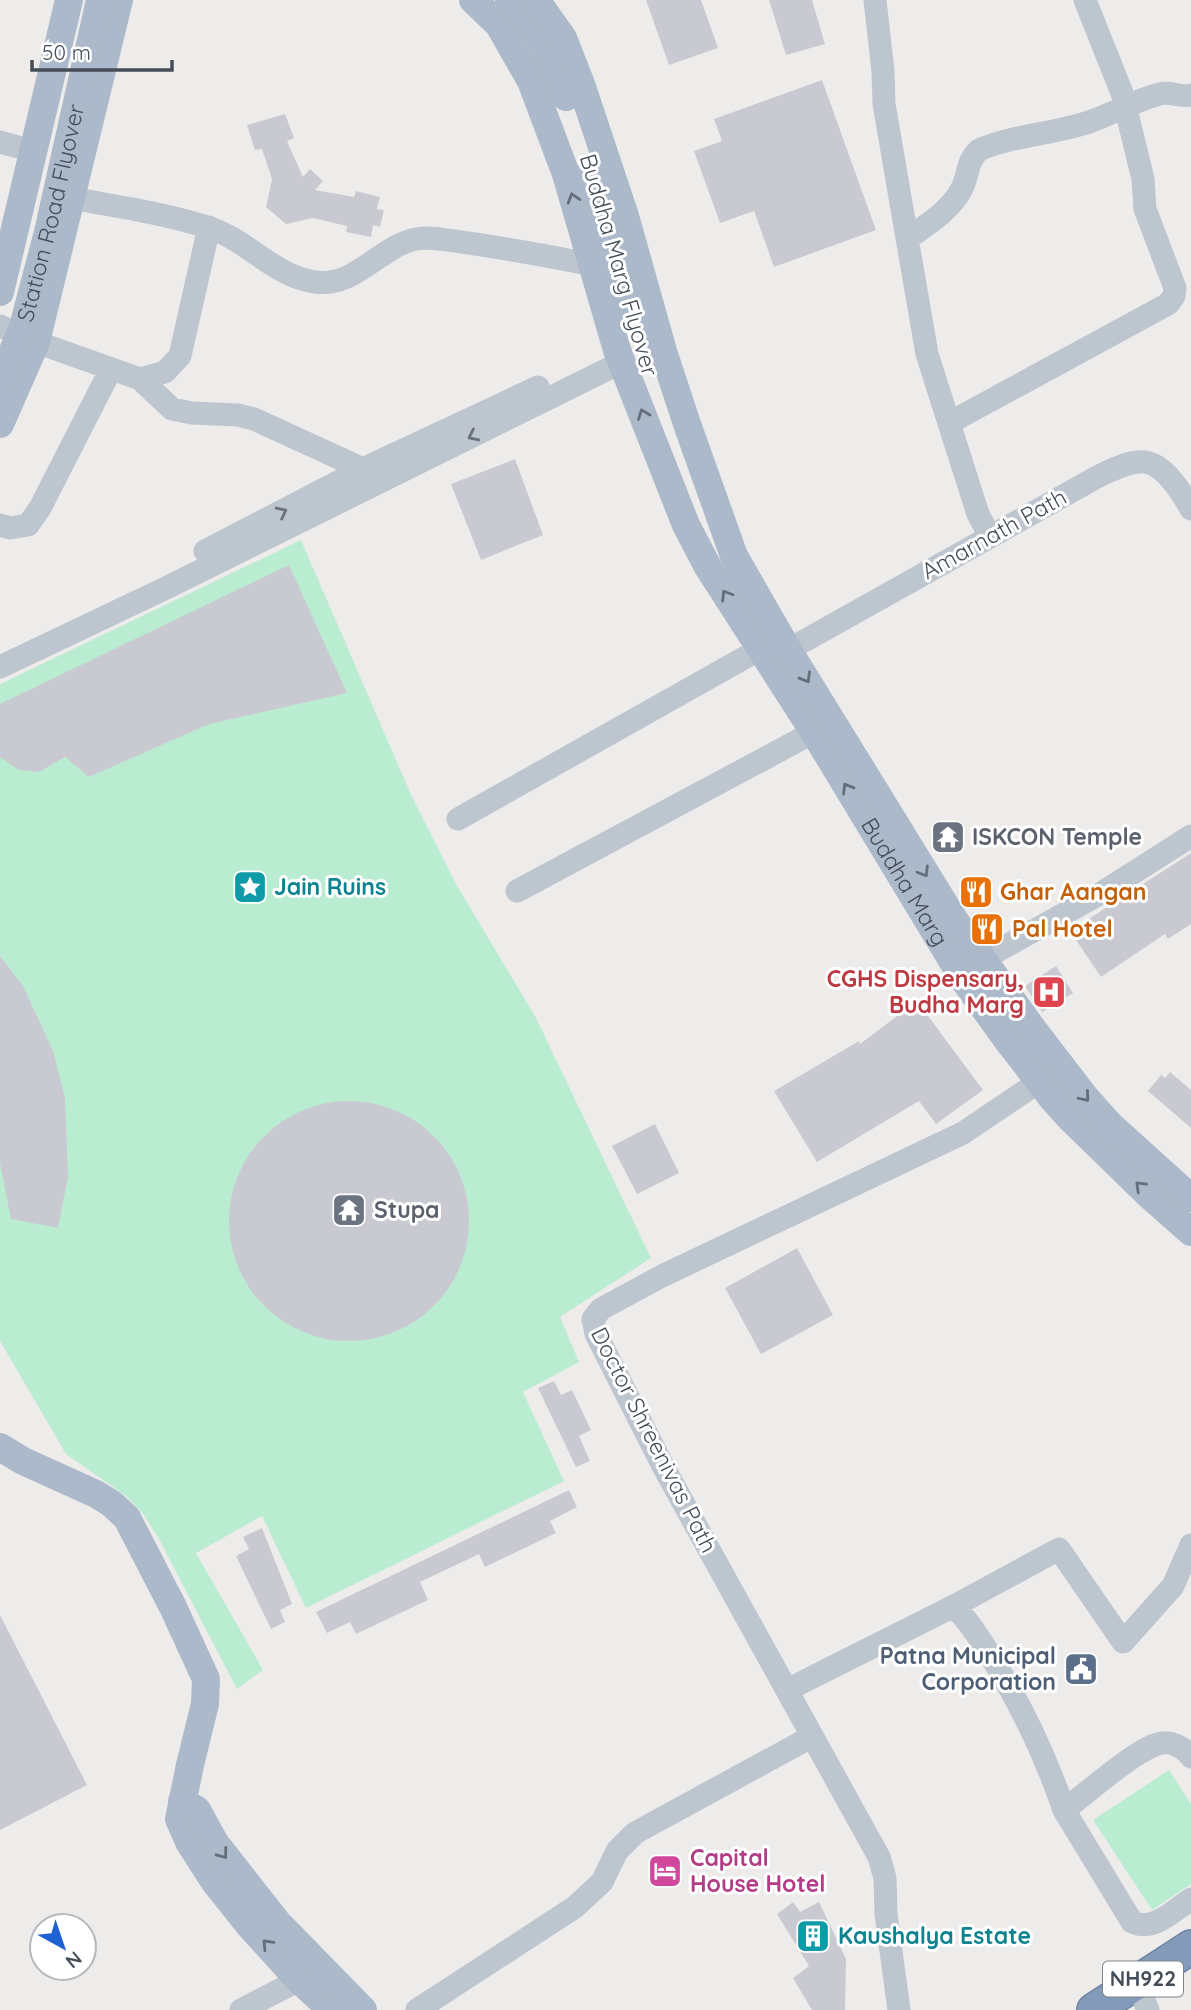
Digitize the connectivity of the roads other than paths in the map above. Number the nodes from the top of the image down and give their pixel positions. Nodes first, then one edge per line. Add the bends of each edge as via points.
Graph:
1 (69, 0) edge
2 (83, 0) edge
3 (100, 0) edge
4 (119, 0) edge
5 (473, 0) edge
6 (509, 0) edge
7 (536, 0) edge
8 (875, 0) edge
9 (1085, 0) edge
10 (1191, 95) edge
11 (1125, 105) junction
12 (0, 142) edge
13 (33, 151) junction
14 (72, 198) junction
15 (209, 227) junction
16 (907, 239) junction
17 (594, 265) junction
18 (0, 292) edge
19 (0, 326) edge
20 (0, 340) edge
21 (36, 342) junction
22 (620, 356) junction
23 (111, 369) junction
24 (140, 379) junction
25 (0, 382) edge
26 (949, 422) junction
27 (0, 424) edge
28 (371, 476) junction
29 (1191, 509) edge
30 (0, 525) edge
31 (990, 537) junction
32 (707, 543) junction
33 (232, 547) junction
34 (734, 556) junction
35 (760, 649) junction
36 (0, 650) edge
37 (788, 650) junction
38 (0, 667) edge
39 (814, 732) junction
40 (458, 819) dead end
41 (1191, 836) edge
42 (517, 891) dead end
43 (983, 959) junction
44 (1050, 1074) junction
45 (1191, 1198) edge
46 (1191, 1232) edge
47 (3, 1453) edge
48 (1191, 1545) edge
49 (954, 1605) junction
50 (787, 1690) junction
51 (811, 1737) junction
52 (1191, 1757) edge
53 (182, 1801) junction
54 (1064, 1810) junction
55 (1191, 1899) edge
56 (1191, 1947) edge
57 (1191, 1974) edge
58 (299, 1980) junction
59 (1142, 2008) edge
60 (241, 2010) edge
61 (332, 2010) edge
62 (363, 2010) edge
63 (417, 2010) edge
64 (899, 2010) edge
65 (1094, 2010) edge

1 - 13 main road
2 - 20 main road, Station Road Flyover
3 - 25 main road, Station Road Flyover, bridge via 48,232 23,327
4 - 14 main road
17 -> 5 main road via 531,81 499,25
6 - 32 main road, Buddha Marg Flyover via 520,10 558,74 582,139 658,398
7 - 34 main road via 563,38 581,84 679,400
8 - 16 street via 884,104
9 - 11 street
10 - 11 street via 1169,92
11 - 16 street via 1088,122 979,150 950,205
11 - 26 street via 1143,179 1145,209 1174,296 1168,304
12 - 13 street
13 - 18 main road
14 - 15 street
14 - 21 main road
15 - 17 street via 282,271 317,283 340,280 413,239 504,248
15 - 24 street via 180,356 165,372
16 - 26 street via 927,354
17 - 22 main road
19 - 21 street
21 - 23 street
21 - 27 main road
22 - 28 street
32 -> 22 main road via 686,525
23 - 24 street
23 - 30 street via 28,525
24 - 28 street via 172,410 254,419
26 - 31 street via 978,514
28 - 33 street
29 - 31 street, Amarnath Path via 1165,474 1146,462 1130,464 1097,477
31 - 37 street, Amarnath Path
32 - 34 main road
35 -> 32 main road, Buddha Marg
33 - 36 street
33 - 38 street
34 - 37 main road, Buddha Marg
35 - 39 main road, Buddha Marg
35 - 40 street
37 -> 43 main road, Buddha Marg
39 - 42 street
44 -> 39 main road, Buddha Marg via 964,980
41 - 43 street
43 - 44 main road, Buddha Marg
44 -> 45 main road, Buddha Marg
46 -> 44 main road, Buddha Marg via 1071,1119
44 - 50 street, Doctor Shreenivas Path via 963,1133 662,1276 601,1309 593,1320 596,1335 664,1468
47 - 53 main road via 112,1504 127,1518 173,1607 206,1679 205,1704
48 - 49 street via 1172,1586 1123,1642 1059,1549
49 - 50 street
49 - 54 street via 971,1624 1020,1705
50 - 51 street, Doctor Shreenivas Path
51 - 63 street via 635,1833 617,1851 602,1882 575,1907
51 - 64 street, Doctor Shreenivas Path via 865,1830 885,1878
52 - 54 street via 1174,1744 1160,1743
58 -> 53 main road via 214,1881 179,1819
53 -> 62 main road via 197,1811 215,1843 278,1922
54 - 55 street via 1132,1922 1152,1925
56 - 65 highway, NH922
57 - 59 highway, NH922
58 - 60 street
58 - 61 main road

